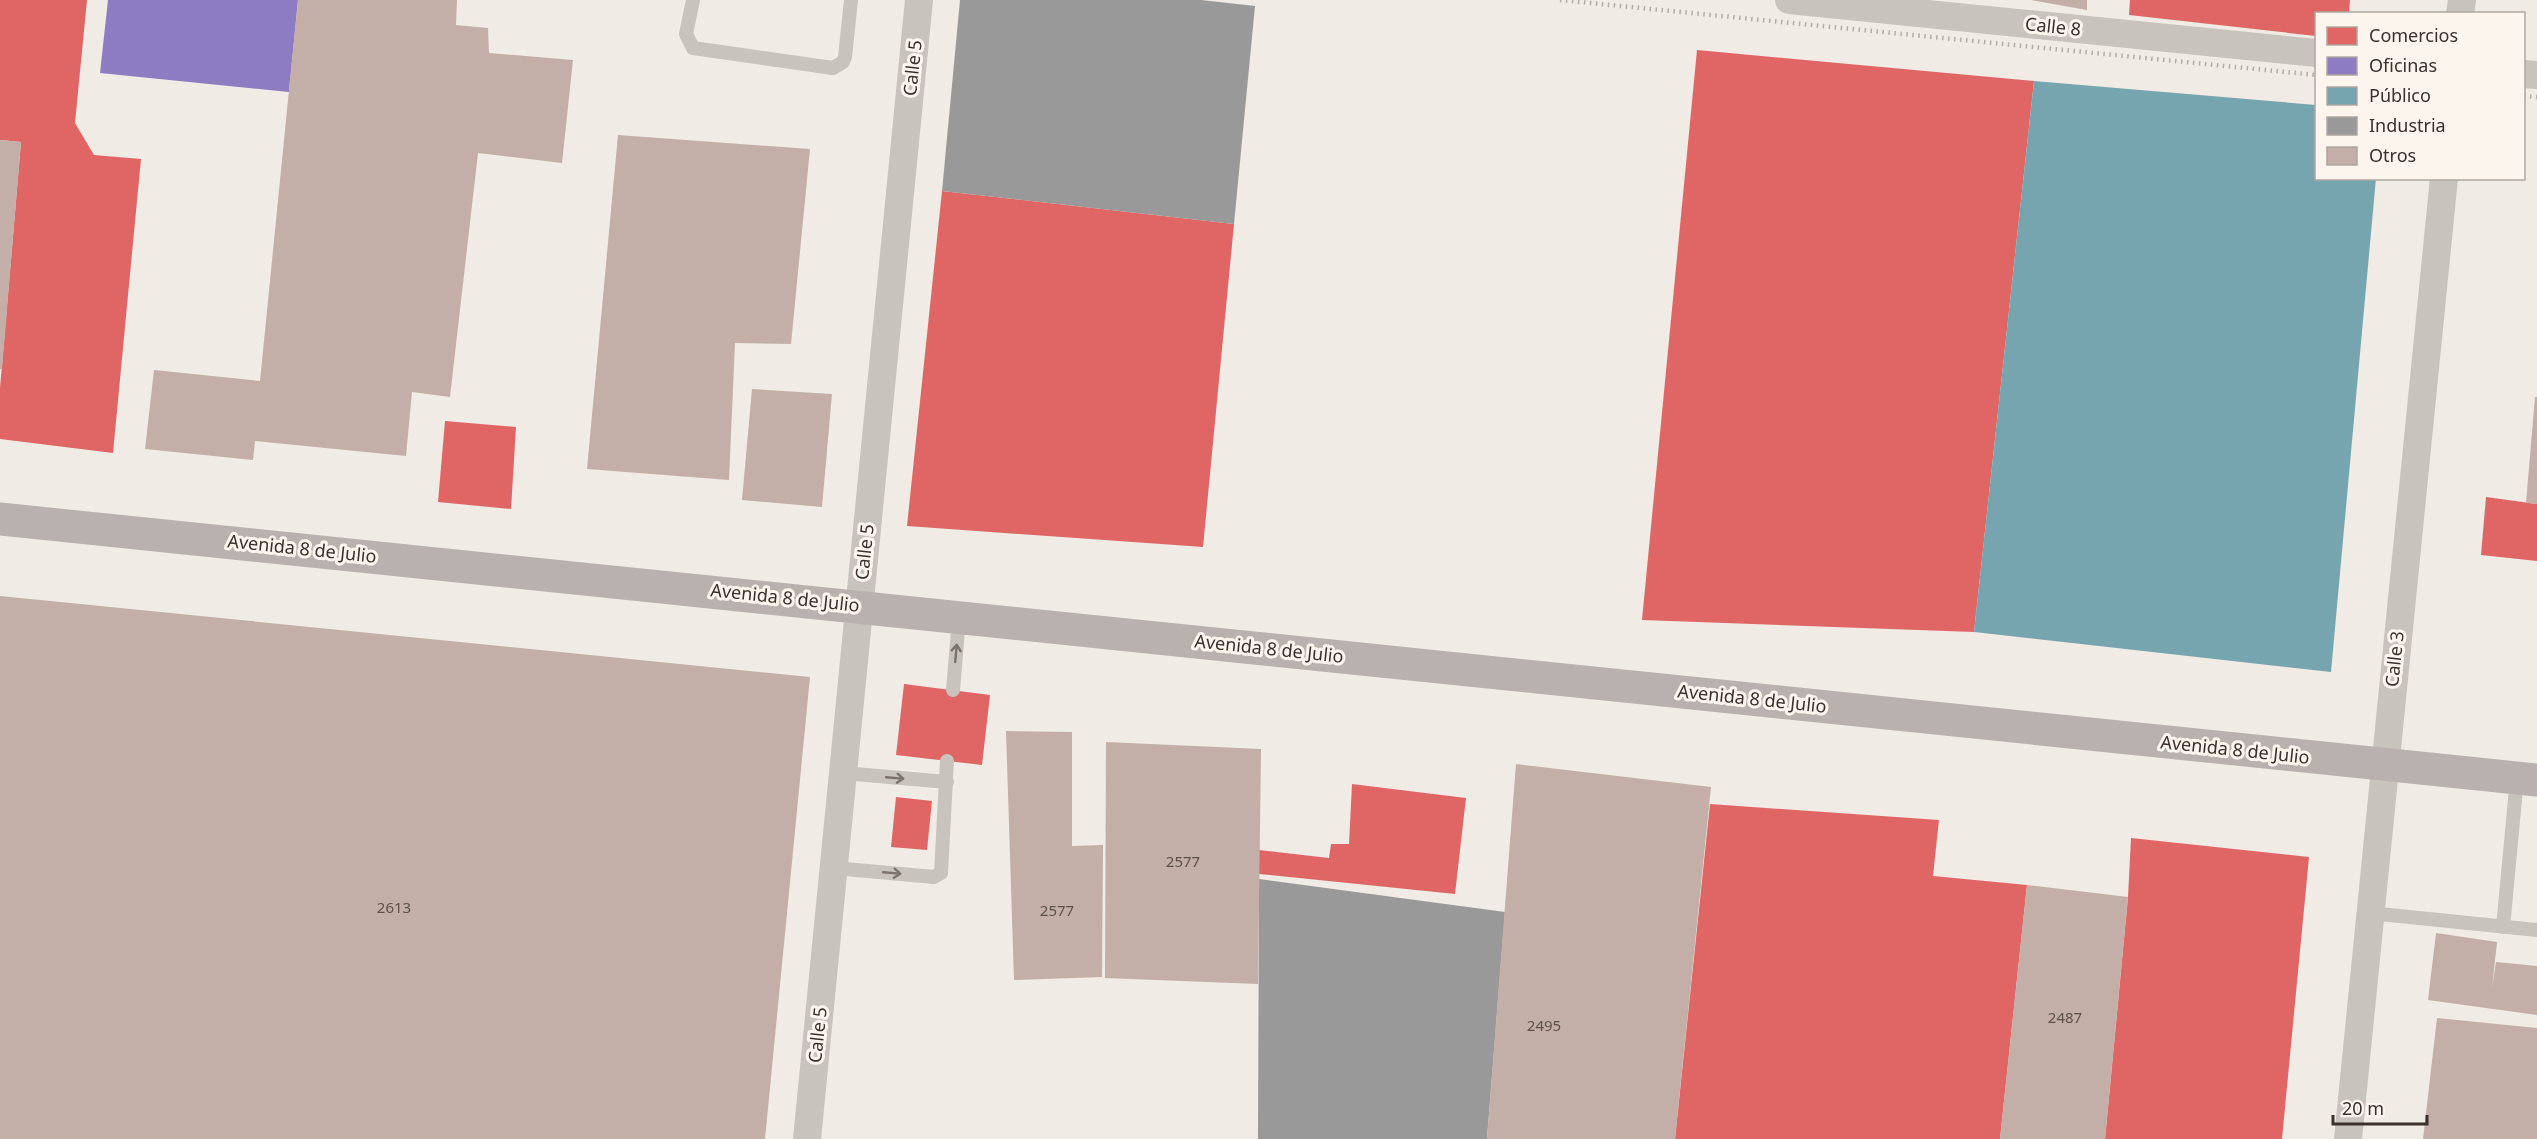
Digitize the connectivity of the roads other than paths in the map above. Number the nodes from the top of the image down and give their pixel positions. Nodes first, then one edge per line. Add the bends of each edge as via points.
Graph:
1 (693, 0) edge
2 (851, 0) edge
3 (920, 0) edge
4 (1789, 0) edge
5 (2315, 53) edge
6 (2444, 180) edge
7 (0, 519) edge
8 (860, 606) junction
9 (959, 616) junction
10 (953, 690) dead end
11 (947, 761) dead end
12 (2384, 765) junction
13 (843, 773) junction
14 (2527, 779) edge
15 (948, 782) junction
16 (834, 868) junction
17 (2370, 913) junction
18 (2503, 927) junction
19 (2537, 930) edge
20 (807, 1139) edge
21 (2348, 1139) edge

1 - 2 lane via 686,34 693,48 833,68 845,57
3 - 8 street, Calle 5
4 - 5 street, Calle 8
6 - 12 street, Calle 3
7 - 8 main road, Avenida 8 de Julio
8 - 9 main road, Avenida 8 de Julio
8 - 13 street, Calle 5
10 -> 9 lane
9 - 12 main road, Avenida 8 de Julio
11 - 15 lane
12 - 14 main road, Avenida 8 de Julio
12 - 17 street, Calle 3
13 -> 15 lane
13 - 16 street, Calle 5
14 - 18 lane
16 -> 15 lane via 939,875 943,869
16 - 20 street, Calle 5
17 - 18 lane
17 - 21 street, Calle 3
18 - 19 lane

